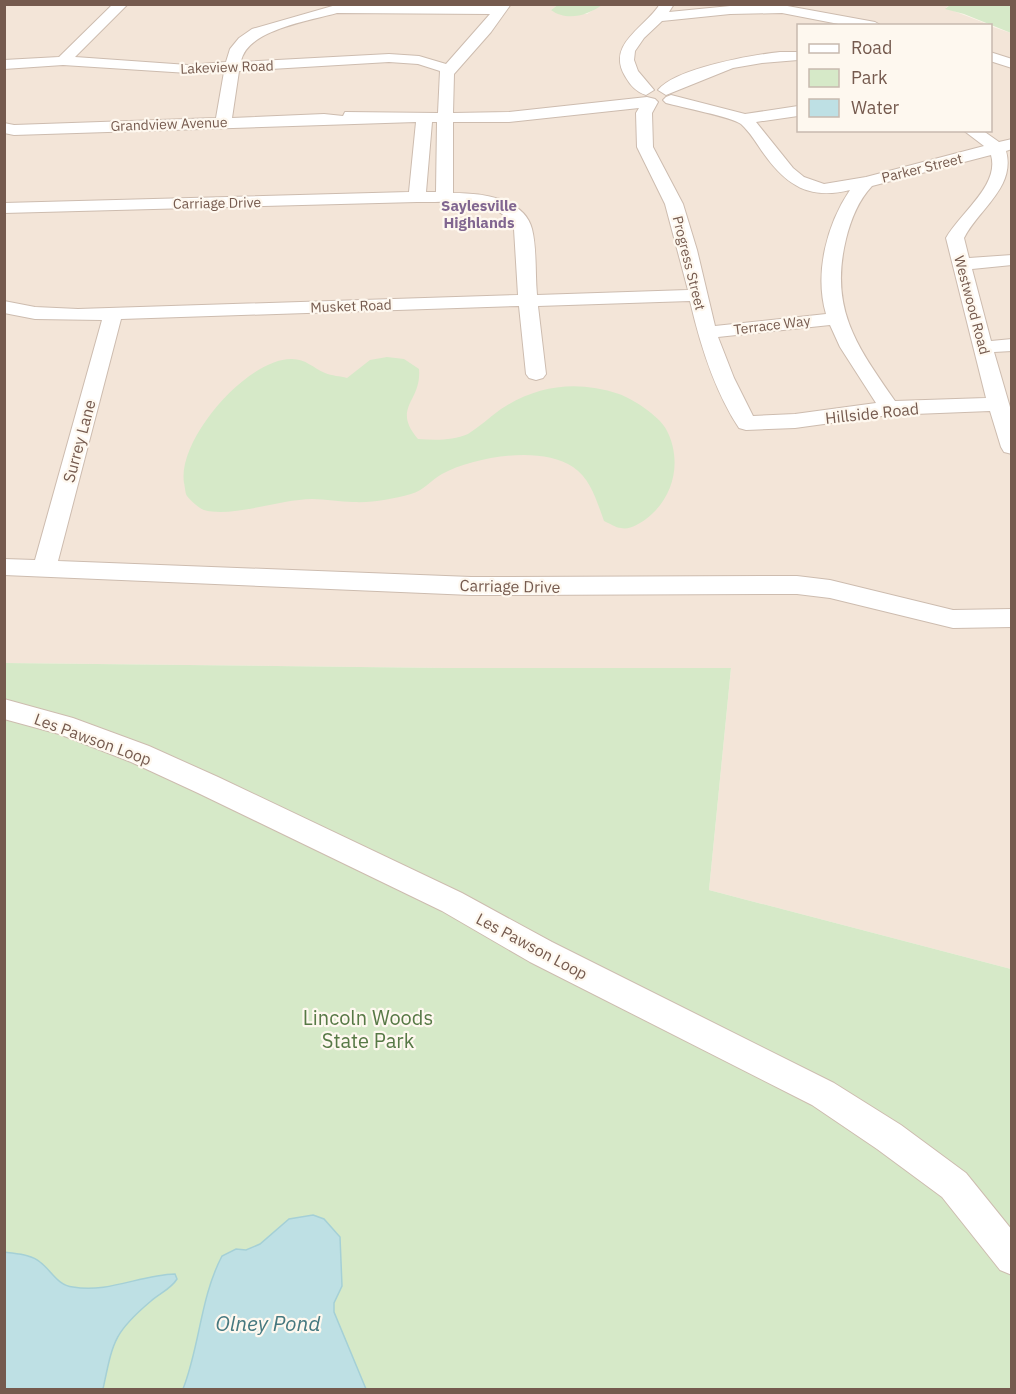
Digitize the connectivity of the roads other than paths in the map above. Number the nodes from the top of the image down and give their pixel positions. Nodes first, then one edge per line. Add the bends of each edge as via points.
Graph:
1 (121, 4) edge
2 (853, 4) edge
3 (351, 6) edge
4 (503, 8) edge
5 (663, 11) edge
6 (840, 23) edge
7 (797, 56) edge
8 (992, 57) edge
9 (63, 61) junction
10 (1011, 64) edge
11 (4, 65) edge
12 (231, 67) junction
13 (448, 69) junction
14 (668, 95) junction
15 (648, 98) junction
16 (797, 111) edge
17 (775, 116) junction
18 (423, 118) junction
19 (444, 118) junction
20 (745, 119) junction
21 (223, 122) junction
22 (8, 130) edge
23 (974, 132) edge
24 (761, 137) junction
25 (1004, 146) edge
26 (866, 182) junction
27 (825, 189) junction
28 (417, 197) junction
29 (444, 197) junction
30 (851, 201) junction
31 (4, 208) edge
32 (1011, 260) edge
33 (962, 264) junction
34 (698, 295) junction
35 (528, 301) junction
36 (4, 307) edge
37 (113, 314) junction
38 (837, 320) junction
39 (707, 333) junction
40 (1011, 345) edge
41 (983, 347) junction
42 (536, 374) dead end
43 (998, 404) junction
44 (889, 408) junction
45 (746, 423) joint
46 (1011, 447) edge
47 (4, 567) edge
48 (44, 568) junction
49 (1011, 618) edge
50 (4, 709) edge
51 (1011, 1258) edge

1 - 9 street
2 - 6 street
3 - 4 street
3 - 12 street via 257,32 238,46
4 - 13 street
5 - 6 street via 782,9
5 - 15 street via 627,51 631,72
7 - 14 street via 720,66
8 - 10 street
9 - 11 street, Lakeview Road
9 - 12 street, Lakeview Road via 171,69
12 - 13 street, Lakeview Road via 397,58
12 - 21 street
13 - 19 street
14 - 15 street, Grandview Avenue via 661,103
14 - 20 street
15 - 19 street, Grandview Avenue via 541,115
15 - 34 street, Progress Street via 644,142 674,204
16 - 17 street
17 - 20 street
17 - 24 street
18 - 19 street, Grandview Avenue
18 - 21 street, Grandview Avenue
18 - 28 street
19 - 29 street
20 - 24 street
21 - 22 street, Grandview Avenue
23 - 25 street
24 - 27 street via 793,177
25 - 26 street, Parker Street
25 - 33 street, Westwood Road via 1008,179 958,230 956,246
26 - 27 street
26 - 30 street, Parker Street
27 - 30 street
28 - 29 street, Carriage Drive
28 - 31 street, Carriage Drive
29 - 35 street, Carriage Drive via 488,201 514,214 523,229
30 - 38 street, Parker Street via 830,267 830,295
32 - 33 street
33 - 41 street, Westwood Road
34 - 35 street, Musket Road
34 - 39 street, Progress Street
35 - 37 street, Musket Road
35 - 42 street, Carriage Drive
36 - 37 street, Musket Road via 46,314
37 - 48 street, Surrey Lane
38 - 39 street, Terrace Way
38 - 44 street, Parker Street
39 - 45 street, Progress Street
40 - 41 street
41 - 43 street, Westwood Road
43 - 44 street, Hillside Road
43 - 46 street, Westwood Road
44 - 45 street, Hillside Road via 795,421
47 - 48 street, Carriage Drive
48 - 49 street, Carriage Drive via 471,586 797,585 830,589 953,619
50 - 51 street, Les Pawson Loop via 64,725 208,785 452,902 541,952 823,1094 954,1185

